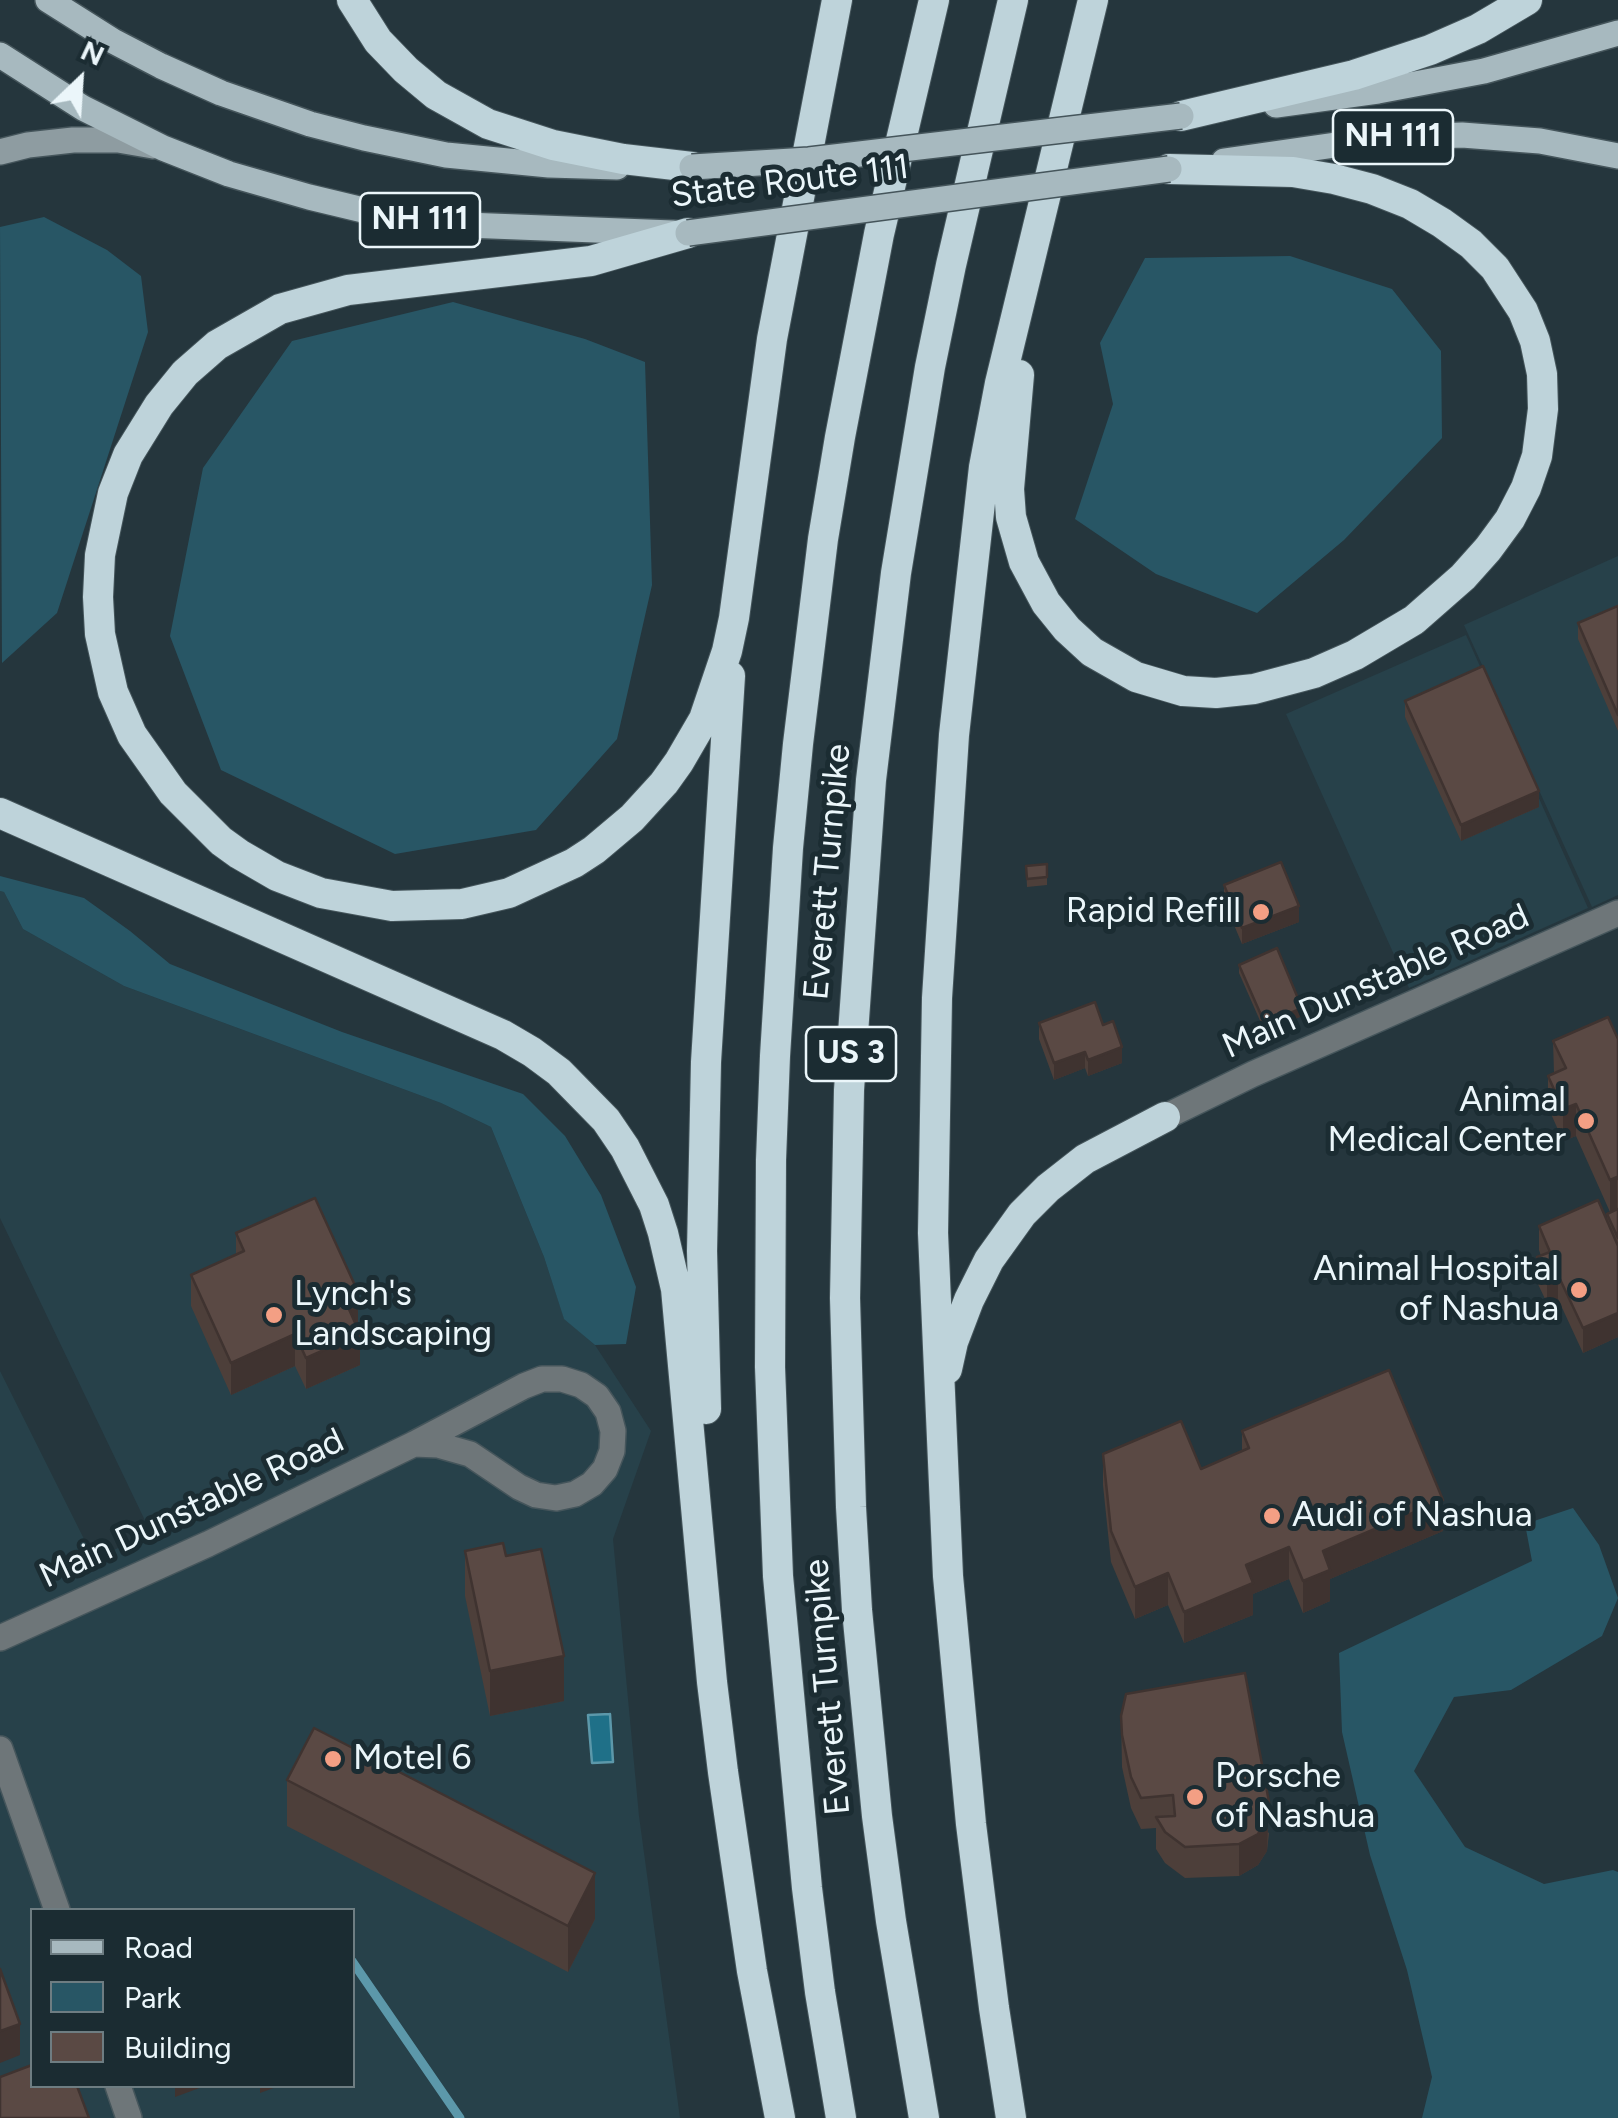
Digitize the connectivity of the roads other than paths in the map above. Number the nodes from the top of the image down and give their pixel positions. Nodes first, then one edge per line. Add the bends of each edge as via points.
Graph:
1 (48, 0) edge
2 (352, 0) edge
3 (838, 0) edge
4 (849, 0) edge
5 (934, 0) edge
6 (1014, 0) edge
7 (1093, 0) edge
8 (1527, 0) edge
9 (1618, 33) edge
10 (0, 55) edge
11 (1181, 116) junction
12 (164, 148) junction
13 (0, 152) edge
14 (1618, 156) edge
15 (692, 167) junction
16 (1169, 169) junction
17 (803, 179) junction
18 (688, 234) junction
19 (1030, 254) junction
20 (734, 618) junction
21 (0, 813) edge
22 (0, 834) edge
23 (1618, 914) edge
24 (383, 981) junction
25 (1164, 1117) joint
26 (940, 1422) junction
27 (414, 1444) junction
28 (0, 1638) edge
29 (712, 1682) junction
30 (0, 1749) edge
31 (56, 1908) edge
32 (119, 2088) edge
33 (129, 2118) edge
34 (780, 2118) edge
35 (841, 2118) edge
36 (924, 2118) edge
37 (1010, 2118) edge

1 - 15 main road, State Route 111 / NH 111 via 195,82 364,138 496,160
2 - 15 highway via 406,70 467,114 552,145
3 - 17 highway
4 - 17 highway
5 - 35 highway, Everett Turnpike / US 3 via 872,268 823,539 788,848 775,1056 770,1332 778,1576 807,1888
6 - 36 highway, Everett Turnpike / US 3 via 947,282 896,573 871,780 849,1090 850,1507 877,1816
7 - 19 highway
8 - 11 highway via 1430,50
9 - 11 main road, State Route 111 / NH 111 via 1435,81
10 - 12 main road, State Route 111 / NH 111 via 83,108
11 - 15 main road, State Route 111 / NH 111, bridge
12 - 13 main road via 85,140
12 - 18 main road, State Route 111 / NH 111 via 253,181 384,214 502,228
14 - 16 main road, State Route 111 / NH 111 via 1540,141 1423,136
16 - 18 main road, State Route 111 / NH 111, bridge
16 - 19 highway via 1292,172 1381,193 1471,244 1523,310 1539,358 1544,409 1526,488 1476,563 1396,632 1304,676 1216,693 1136,678 1067,630 1024,562 1010,503
17 - 20 highway via 764,386
18 - 20 highway via 591,261 314,297 280,308 217,346 158,405 120,474 100,554 100,634 132,735 173,793 222,841 297,884 369,904 415,907 462,904 532,884 574,863 632,818 698,730 721,675
19 - 26 highway via 984,467 949,792 933,1122
20 - 29 highway via 704,1140
21 - 24 highway
22 - 24 highway
23 - 25 street, Main Dunstable Road
24 - 29 highway via 503,1035 546,1062 606,1120 641,1177 663,1233 679,1313
25 - 26 highway via 1085,1159 1006,1234 958,1327
26 - 37 highway via 957,1693
27 - 27 street, Main Dunstable Road via 542,1379 581,1384 597,1396 614,1431 605,1469 592,1484 556,1498 536,1495 470,1454
27 - 28 street, Main Dunstable Road
29 - 34 highway via 736,1869
30 - 31 street
32 - 33 street

